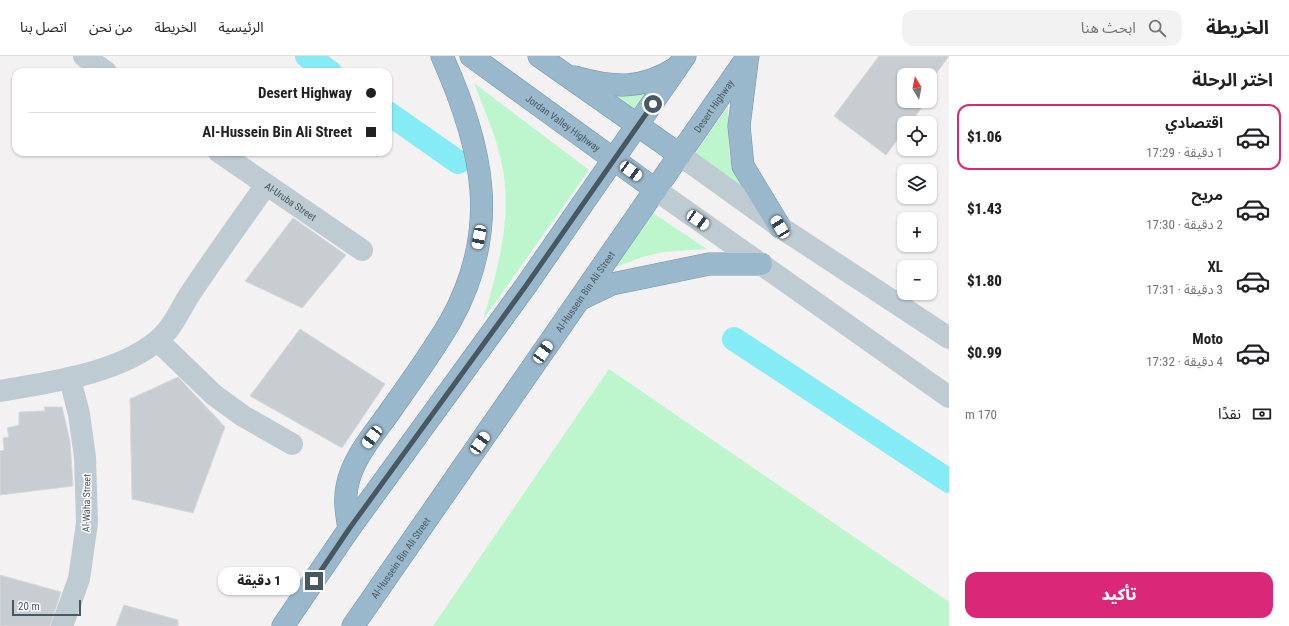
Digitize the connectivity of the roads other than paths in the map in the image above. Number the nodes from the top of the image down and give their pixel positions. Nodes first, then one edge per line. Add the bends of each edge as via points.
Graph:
1 (84, 56) edge
2 (442, 56) edge
3 (471, 56) edge
4 (539, 56) edge
5 (748, 56) edge
6 (681, 62) edge
7 (100, 68) edge
8 (564, 74) junction
9 (638, 126) junction
10 (680, 155) junction
11 (225, 156) edge
12 (614, 159) junction
13 (266, 185) junction
14 (656, 190) junction
15 (780, 227) junction
16 (362, 250) dead end
17 (761, 264) junction
18 (580, 300) junction
19 (949, 338) edge
20 (158, 341) junction
21 (70, 379) junction
22 (0, 391) edge
23 (949, 397) edge
24 (292, 444) dead end
25 (349, 529) junction
26 (62, 626) edge
27 (283, 626) edge
28 (352, 626) edge

1 - 7 street
2 - 25 highway via 468,122 481,180 481,225 474,262 462,297 450,321 356,462 347,487
3 - 12 highway, Jordan Valley Highway
4 - 8 highway
5 - 10 highway, Desert Highway
5 - 15 highway via 739,126 743,166
6 - 8 highway via 664,76 644,83 623,86 603,84
6 - 9 highway
8 - 9 highway
9 - 10 highway
9 - 12 highway
10 - 14 highway, Al-Hussein Bin Ali Street
10 - 15 street
11 - 13 street, Al-Uruba Street
12 - 14 highway, Jordan Valley Highway
12 - 25 highway via 521,294
13 - 16 street, Al-Uruba Street
13 - 20 street
14 - 17 street
14 - 18 highway, Al-Hussein Bin Ali Street
15 - 19 street
17 - 18 highway via 709,264 612,284
17 - 23 street
18 - 28 highway, Al-Hussein Bin Ali Street
20 - 21 street via 139,354
20 - 24 street via 214,395 243,416
21 - 22 street
21 - 26 street, Al-Waha Street via 79,414 85,457 87,523 79,579
25 - 27 highway

